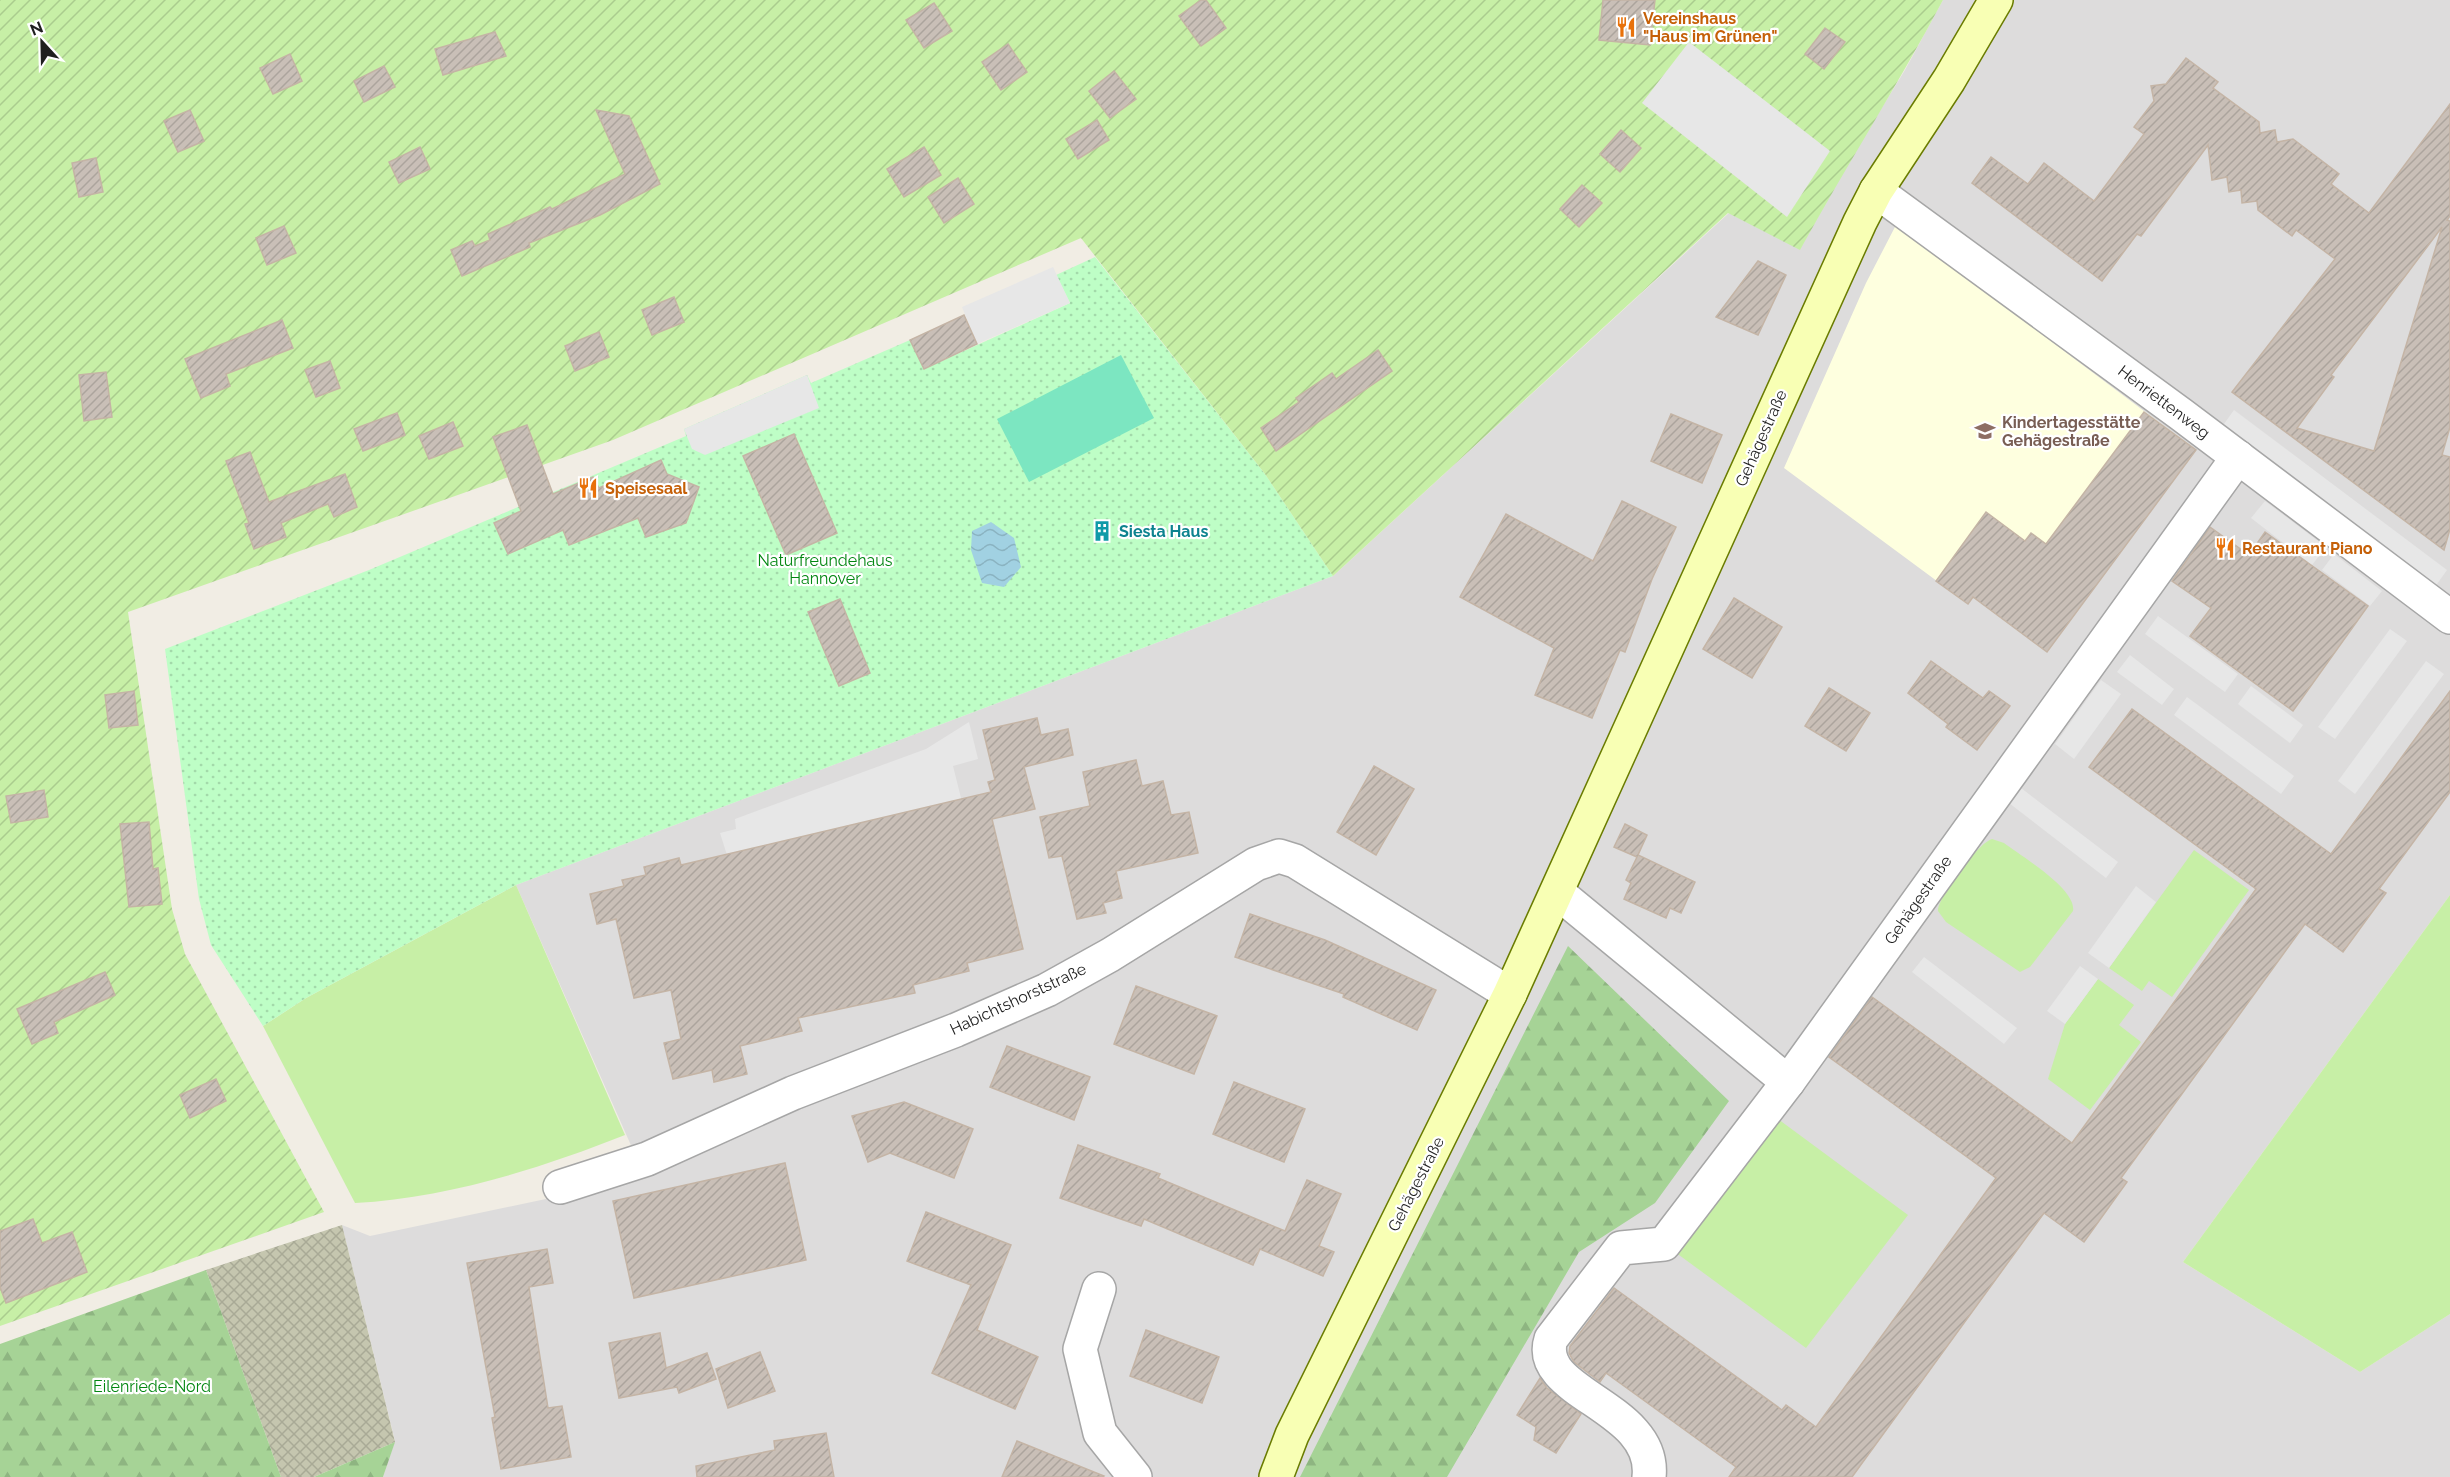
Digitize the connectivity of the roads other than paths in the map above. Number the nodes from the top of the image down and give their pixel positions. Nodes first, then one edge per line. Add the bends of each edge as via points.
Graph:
1 (1996, 0) edge
2 (1876, 191) junction
3 (2238, 457) junction
4 (2450, 617) edge
5 (1557, 892) junction
6 (1510, 994) junction
7 (1788, 1082) junction
8 (560, 1186) dead end
9 (1099, 1288) dead end
10 (1135, 1477) edge
11 (1276, 1477) edge
12 (1649, 1477) edge

1 - 2 street, Gehägestraße
2 - 3 street, Henriettenweg
2 - 5 street, Gehägestraße
3 - 4 street, Henriettenweg
3 - 7 street, Gehägestraße
5 - 6 street, Gehägestraße
5 - 7 street
6 - 8 street, Habichtshorststraße via 1295,861 1279,856 1256,864 1047,990 793,1093 647,1159
6 - 11 street, Gehägestraße via 1302,1415
7 - 12 street, Gehägestraße via 1664,1244 1621,1248 1551,1339 1547,1351 1551,1364 1633,1430 1645,1446 1651,1462
9 - 10 street via 1080,1349 1100,1432

